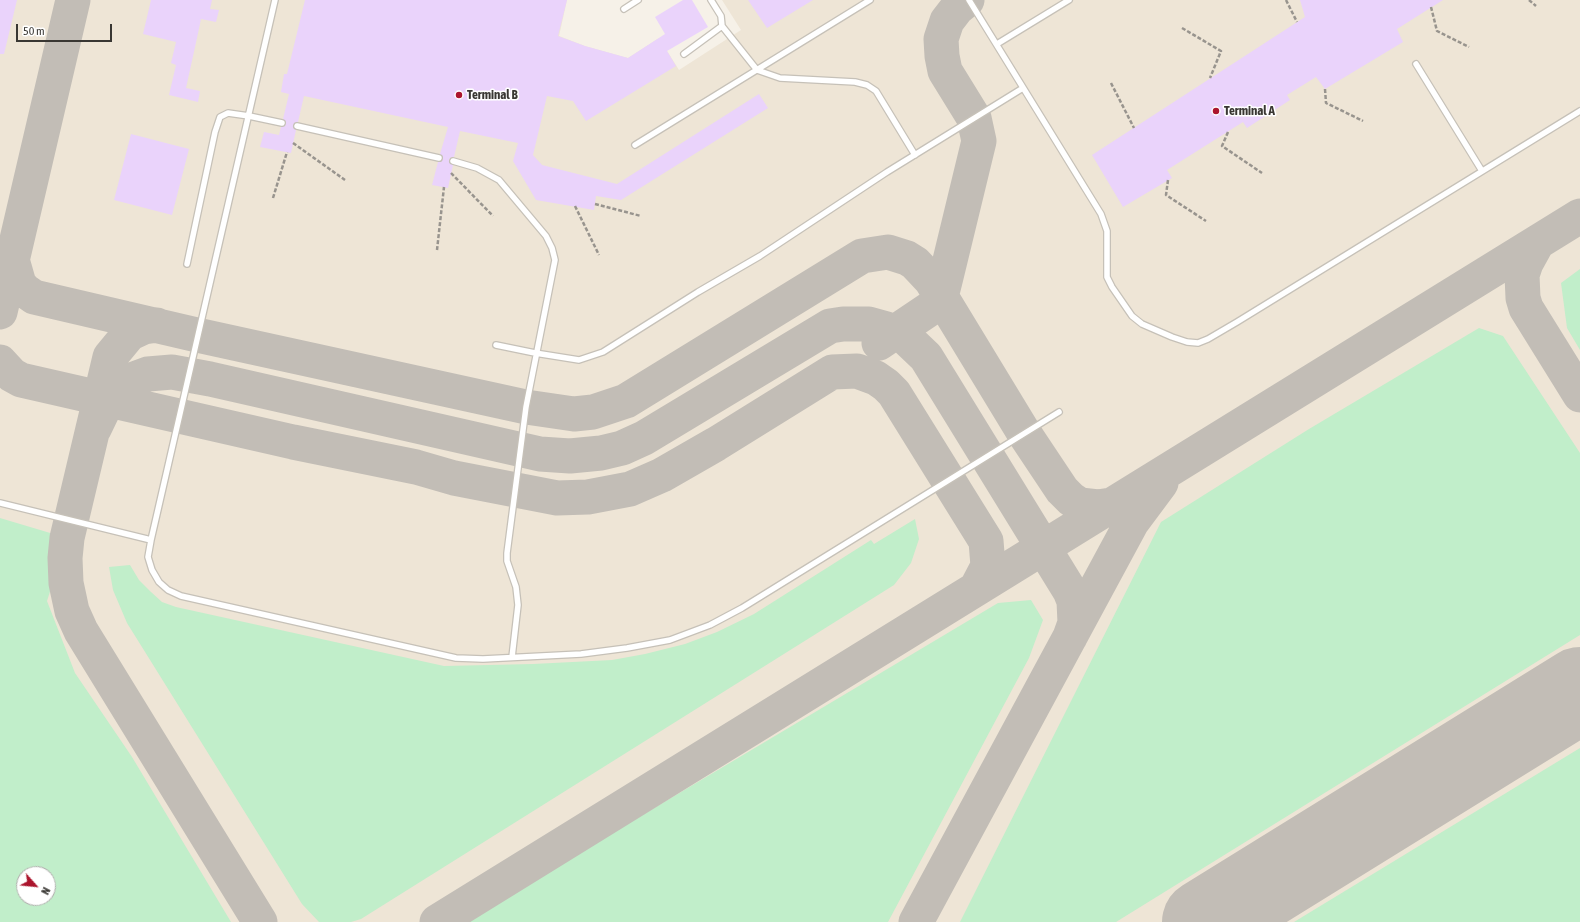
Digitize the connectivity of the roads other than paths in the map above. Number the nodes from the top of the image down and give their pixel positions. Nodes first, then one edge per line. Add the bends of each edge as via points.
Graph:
1 (275, 0) edge
2 (638, 0) edge
3 (711, 0) edge
4 (870, 0) edge
5 (969, 0) edge
6 (1069, 0) edge
7 (624, 9) dead end
8 (722, 26) junction
9 (997, 44) junction
10 (684, 54) dead end
11 (1416, 64) dead end
12 (757, 70) junction
13 (1023, 88) junction
14 (1580, 111) edge
15 (249, 116) junction
16 (282, 123) dead end
17 (297, 126) dead end
18 (635, 145) dead end
19 (915, 155) junction
20 (439, 158) dead end
21 (453, 162) dead end
22 (1482, 171) junction
23 (187, 264) dead end
24 (496, 345) dead end
25 (535, 353) junction
26 (1059, 412) dead end
27 (0, 503) edge
28 (151, 540) junction
29 (512, 657) junction

1 - 15 lane
2 - 7 lane
3 - 8 lane via 721,16
4 - 12 lane
5 - 9 lane
6 - 9 lane
8 - 10 lane
8 - 12 lane
9 - 13 lane
11 - 22 lane
12 - 18 lane
12 - 19 lane via 780,78 855,82 867,85 876,91
13 - 19 lane
13 - 22 lane via 1101,214 1107,230 1107,277 1116,292 1132,316 1142,324 1187,342 1198,343 1219,333
14 - 22 lane
15 - 16 lane
15 - 23 lane via 228,113 220,117
15 - 28 lane
17 - 20 lane
19 - 25 lane via 760,256 603,352 579,360
21 - 25 lane via 477,168 499,180 546,236 552,248 555,260
24 - 25 lane
25 - 29 lane via 507,561 516,587 518,606
26 - 29 lane via 742,608 710,625 670,640 627,648 581,654
27 - 28 lane
28 - 29 lane via 148,557 152,570 159,582 181,596 432,654 456,658

